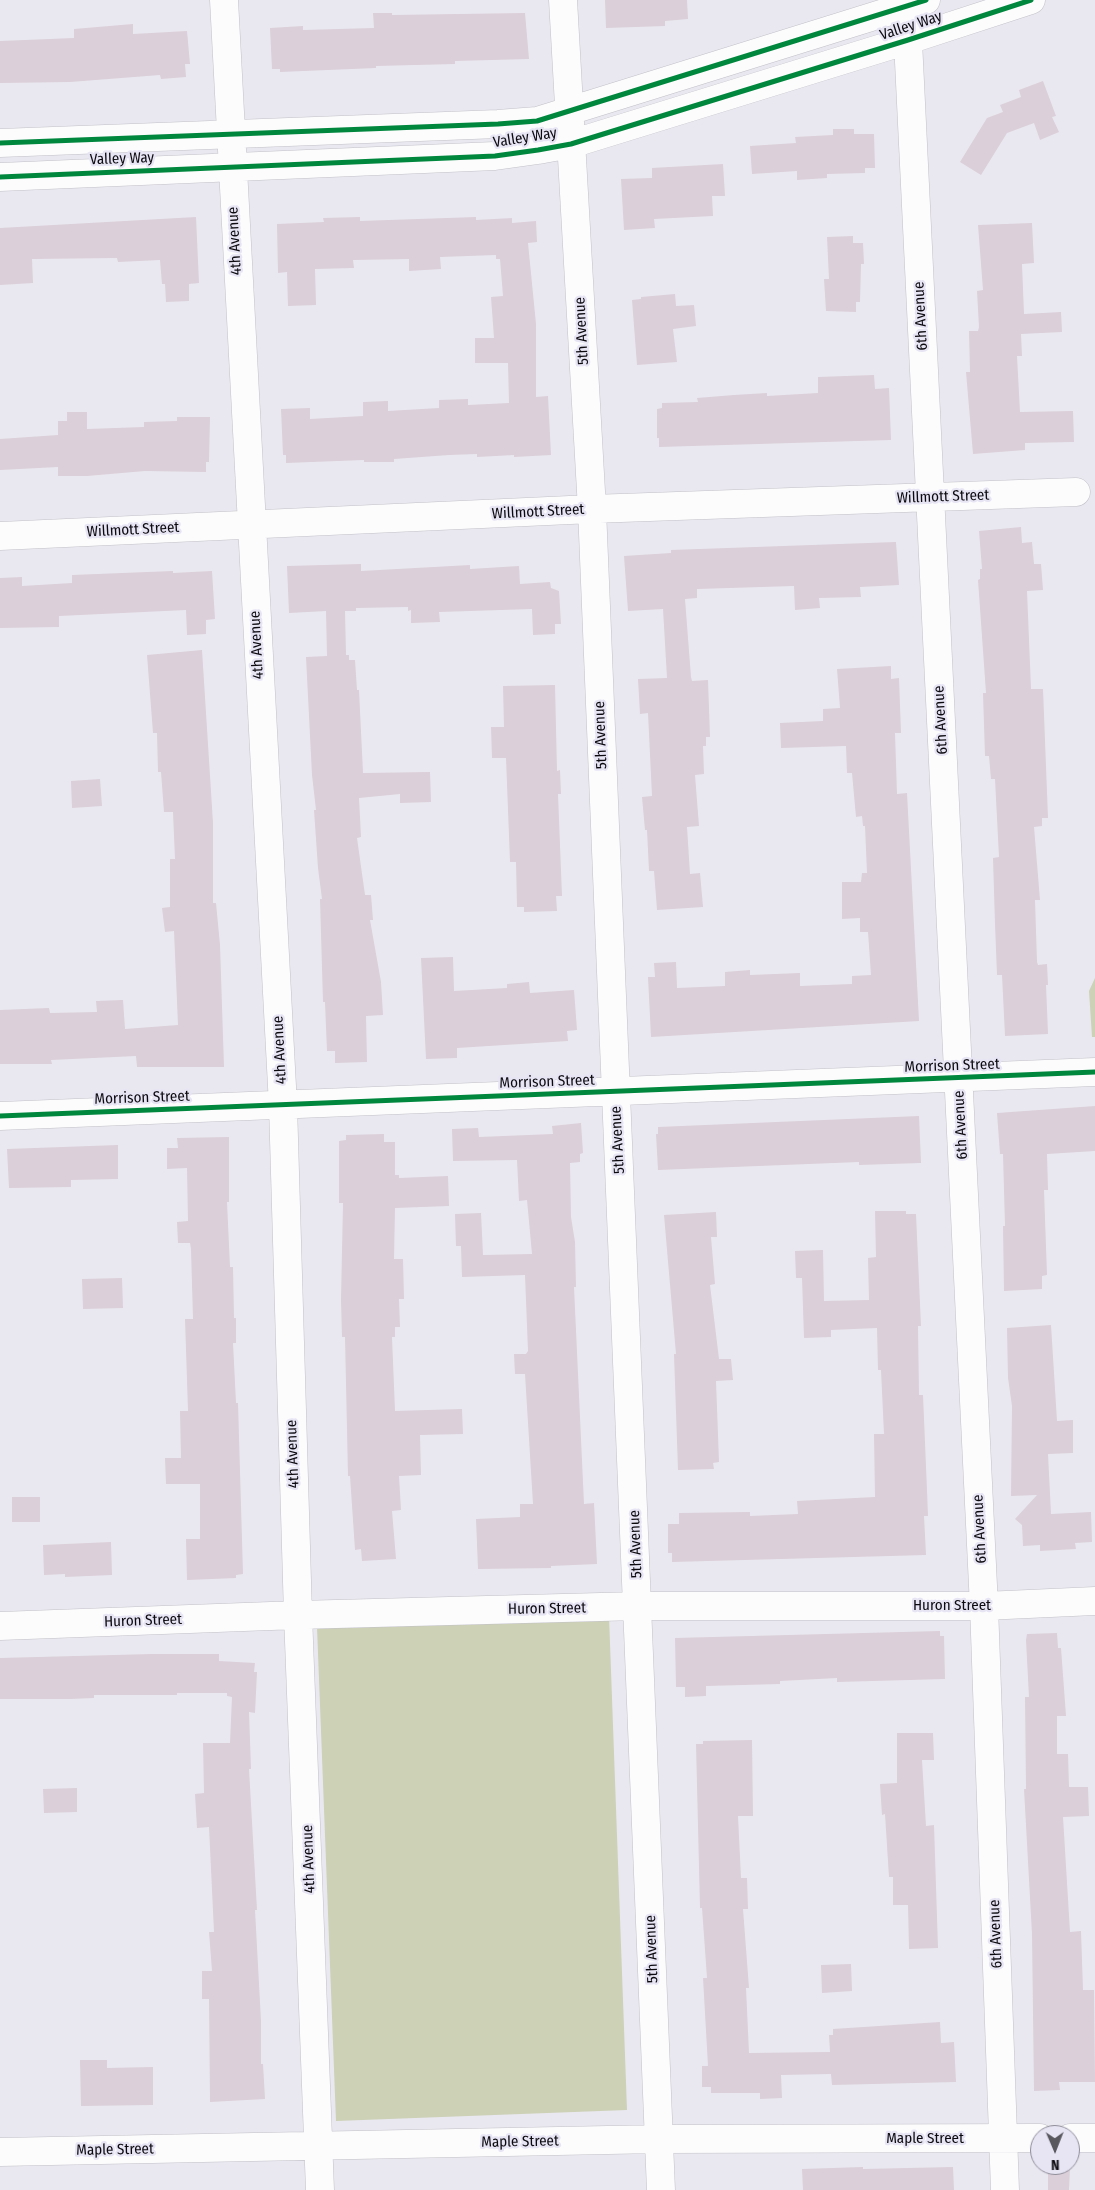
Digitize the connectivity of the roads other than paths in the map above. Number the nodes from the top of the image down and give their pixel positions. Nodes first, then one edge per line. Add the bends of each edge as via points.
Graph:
1 (224, 0) edge
2 (563, 0) edge
3 (1031, 0) edge
4 (913, 2) edge
5 (908, 40) junction
6 (568, 111) junction
7 (230, 134) junction
8 (0, 143) edge
9 (571, 144) junction
10 (232, 167) junction
11 (0, 177) edge
12 (1076, 492) dead end
13 (930, 497) junction
14 (592, 509) junction
15 (251, 524) junction
16 (0, 536) edge
17 (1095, 1072) edge
18 (959, 1078) junction
19 (616, 1091) junction
20 (283, 1106) junction
21 (0, 1116) edge
22 (1095, 1602) edge
23 (638, 1606) junction
24 (984, 1606) junction
25 (298, 1615) junction
26 (0, 1626) edge
27 (1003, 2138) junction
28 (1030, 2138) edge
29 (1080, 2138) edge
30 (1095, 2138) edge
31 (659, 2139) junction
32 (318, 2146) junction
33 (0, 2152) edge
34 (320, 2190) edge
35 (661, 2190) edge
36 (1005, 2190) edge

1 - 7 street, 4th Avenue
2 - 6 street, 5th Avenue
3 - 5 street, Valley Way
4 - 5 street, 6th Avenue
4 - 6 street, Valley Way
5 - 9 street, Valley Way
5 - 13 street, 6th Avenue
6 - 7 street, Valley Way via 537,121 498,124
6 - 9 street, 5th Avenue
7 - 8 street, Valley Way
7 - 10 street, 4th Avenue
9 - 10 street, Valley Way via 495,156
9 - 14 street, 5th Avenue
10 - 11 street, Valley Way
10 - 15 street, 4th Avenue
12 - 13 street, Willmott Street
13 - 14 street, Willmott Street
13 - 18 street, 6th Avenue
14 - 15 street, Willmott Street
14 - 19 street, 5th Avenue
15 - 16 street, Willmott Street
15 - 20 street, 4th Avenue
17 - 18 street, Morrison Street
18 - 19 street, Morrison Street
18 - 24 street, 6th Avenue
19 - 20 street, Morrison Street
19 - 23 street, 5th Avenue
20 - 21 street, Morrison Street
20 - 25 street, 4th Avenue
22 - 24 street, Huron Street
23 - 24 street, Huron Street
23 - 25 street, Huron Street
23 - 31 street, 5th Avenue
24 - 27 street, 6th Avenue
25 - 26 street, Huron Street
25 - 32 street, 4th Avenue
27 - 28 street, Maple Street
27 - 31 street, Maple Street
27 - 36 street, 6th Avenue
29 - 30 street
31 - 32 street, Maple Street
31 - 35 street, 5th Avenue
32 - 33 street, Maple Street
32 - 34 street, 4th Avenue

